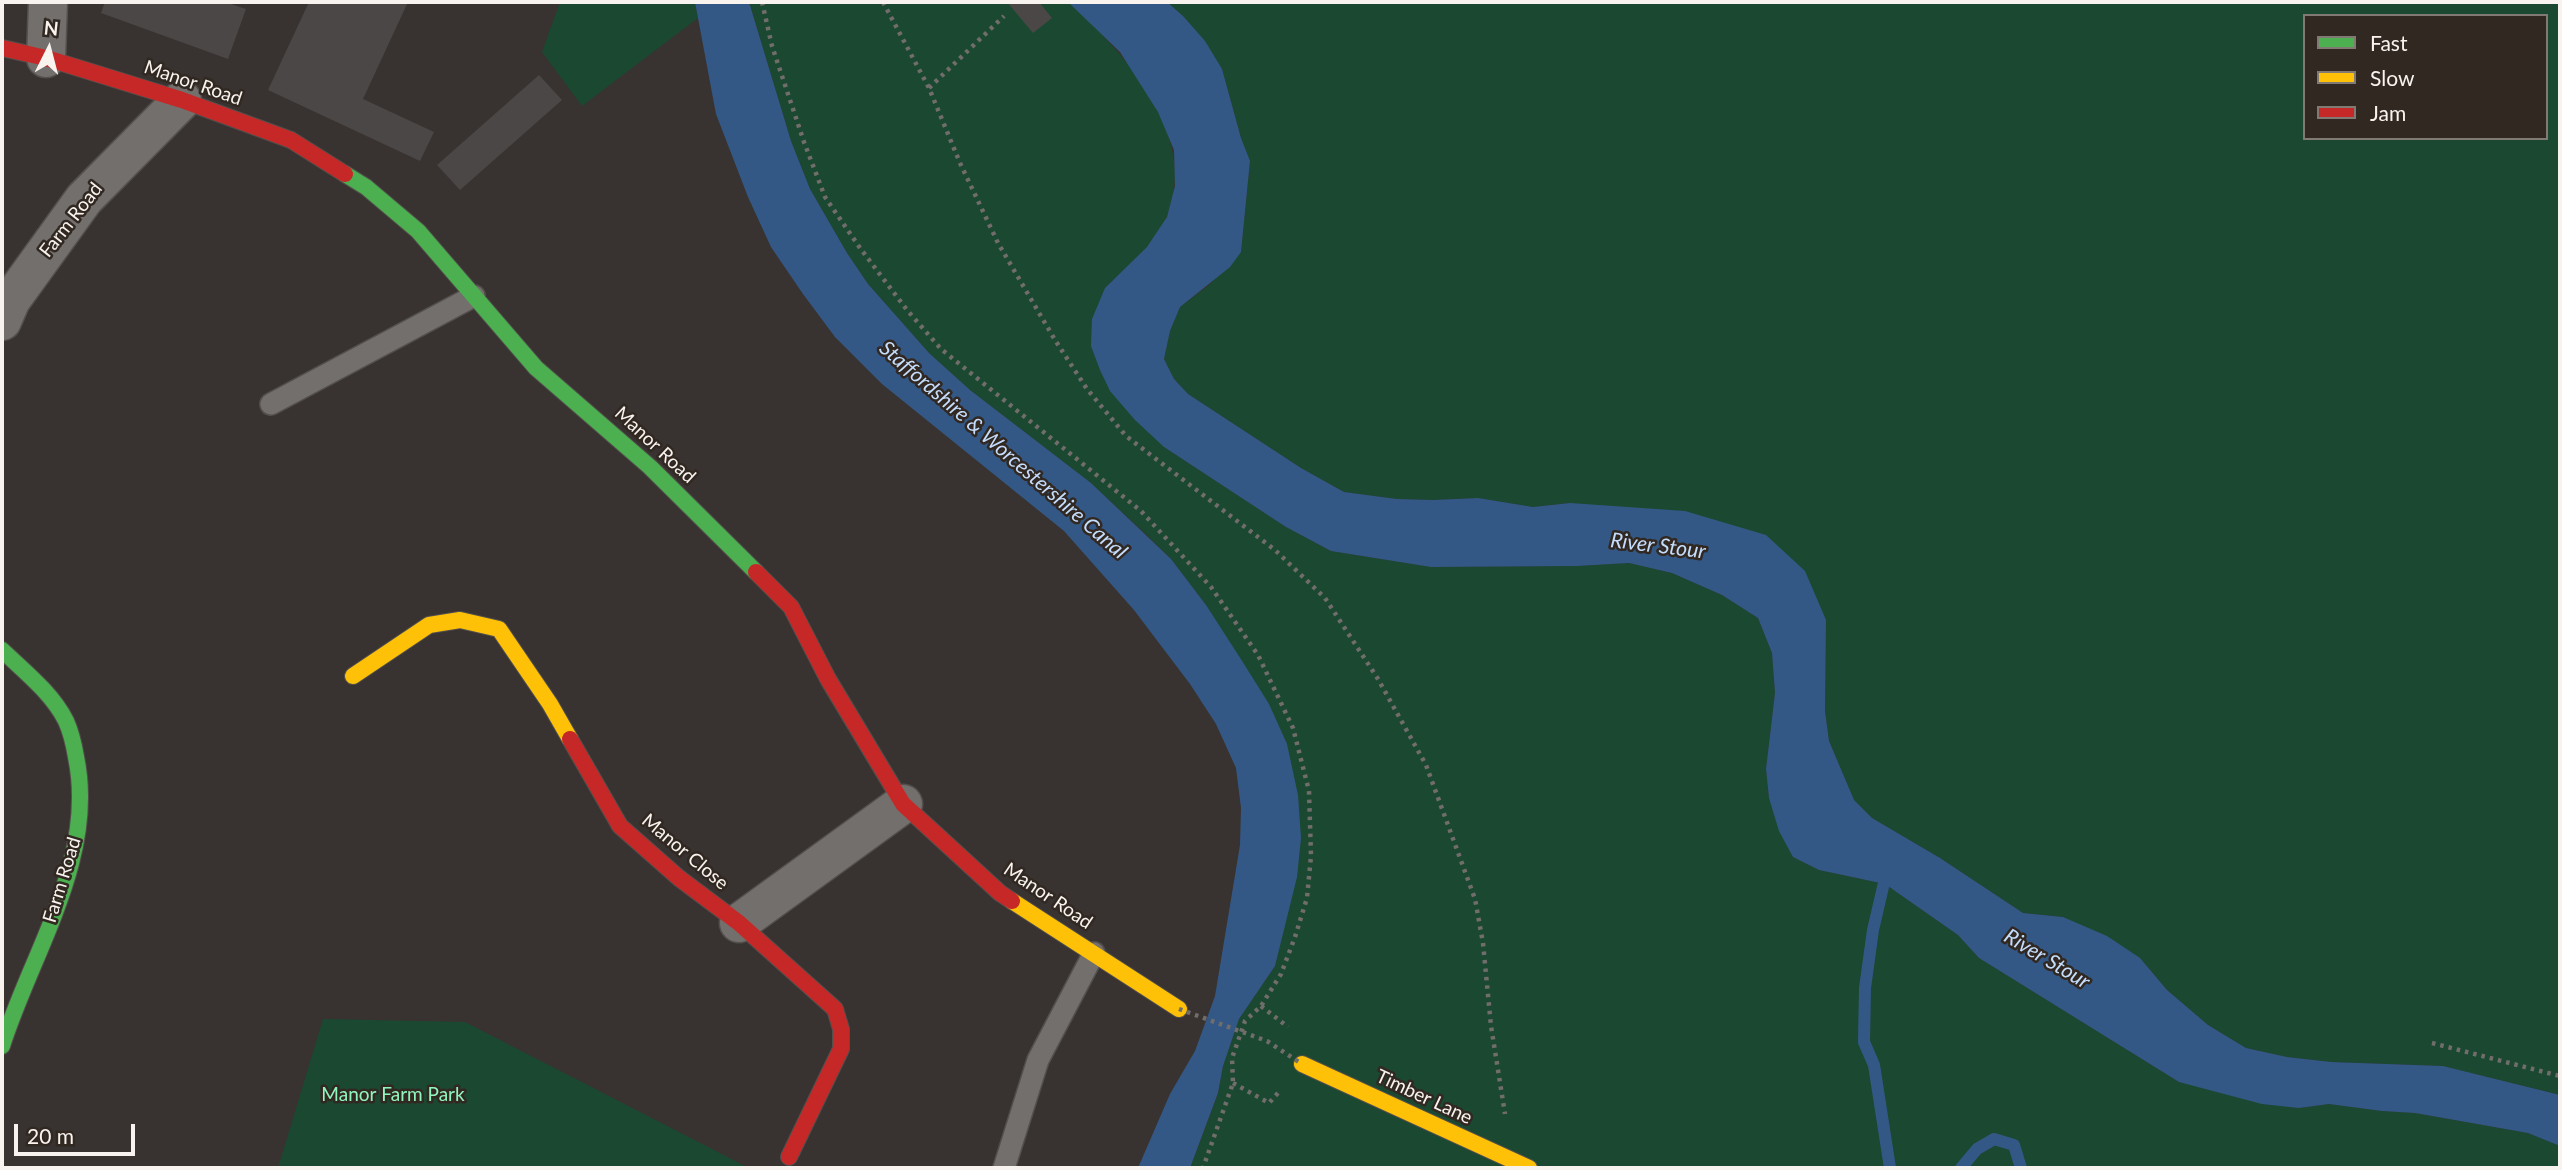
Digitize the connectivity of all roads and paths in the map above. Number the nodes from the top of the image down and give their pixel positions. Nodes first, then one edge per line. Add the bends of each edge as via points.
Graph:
1 (48, 2) edge
2 (762, 2) edge
3 (883, 2) edge
4 (1004, 16) dead end
5 (2, 48) edge
6 (46, 58) junction
7 (929, 88) junction
8 (183, 100) junction
9 (474, 296) junction
10 (2, 321) edge
11 (271, 404) dead end
12 (2, 650) edge
13 (353, 676) dead end
14 (903, 804) junction
15 (739, 923) junction
16 (1094, 953) junction
17 (1179, 1009) joint
18 (3, 1035) edge
19 (2432, 1043) dead end
20 (1302, 1064) joint
21 (2560, 1076) edge
22 (1507, 1123) dead end
23 (789, 1157) dead end
24 (1004, 1168) edge
25 (1203, 1168) edge
26 (1529, 1168) edge

1 - 6 street
2 - 25 path via 772,46 825,197 860,248 941,349 1141,511 1202,578 1258,654 1293,728 1309,792 1307,898 1281,974 1261,1006 1245,1021 1232,1058 1233,1083
3 - 7 path
4 - 7 path
5 - 6 street, Manor Road
6 - 8 street, Manor Road
7 - 22 path via 998,243 1087,389 1126,436 1275,550 1325,598 1378,679 1426,765 1475,899
8 - 9 street, Manor Road via 290,140 366,187 418,231
8 - 10 street, Farm Road via 84,199 11,300
9 - 11 lane
9 - 14 street, Manor Road via 536,368 650,467 791,607 828,680
12 - 18 street, Farm Road via 66,721 79,760 83,797 75,851 58,907
13 - 15 street, Manor Close via 429,625 460,620 499,629 550,704 620,826
14 - 15 street
14 - 16 street, Manor Road via 1000,892
15 - 23 street, Manor Close via 835,1009 841,1029 841,1049
16 - 17 street, Manor Road
16 - 24 lane via 1038,1060
17 - 20 path, bridge via 1267,1041
19 - 21 path
20 - 26 street, Timber Lane

